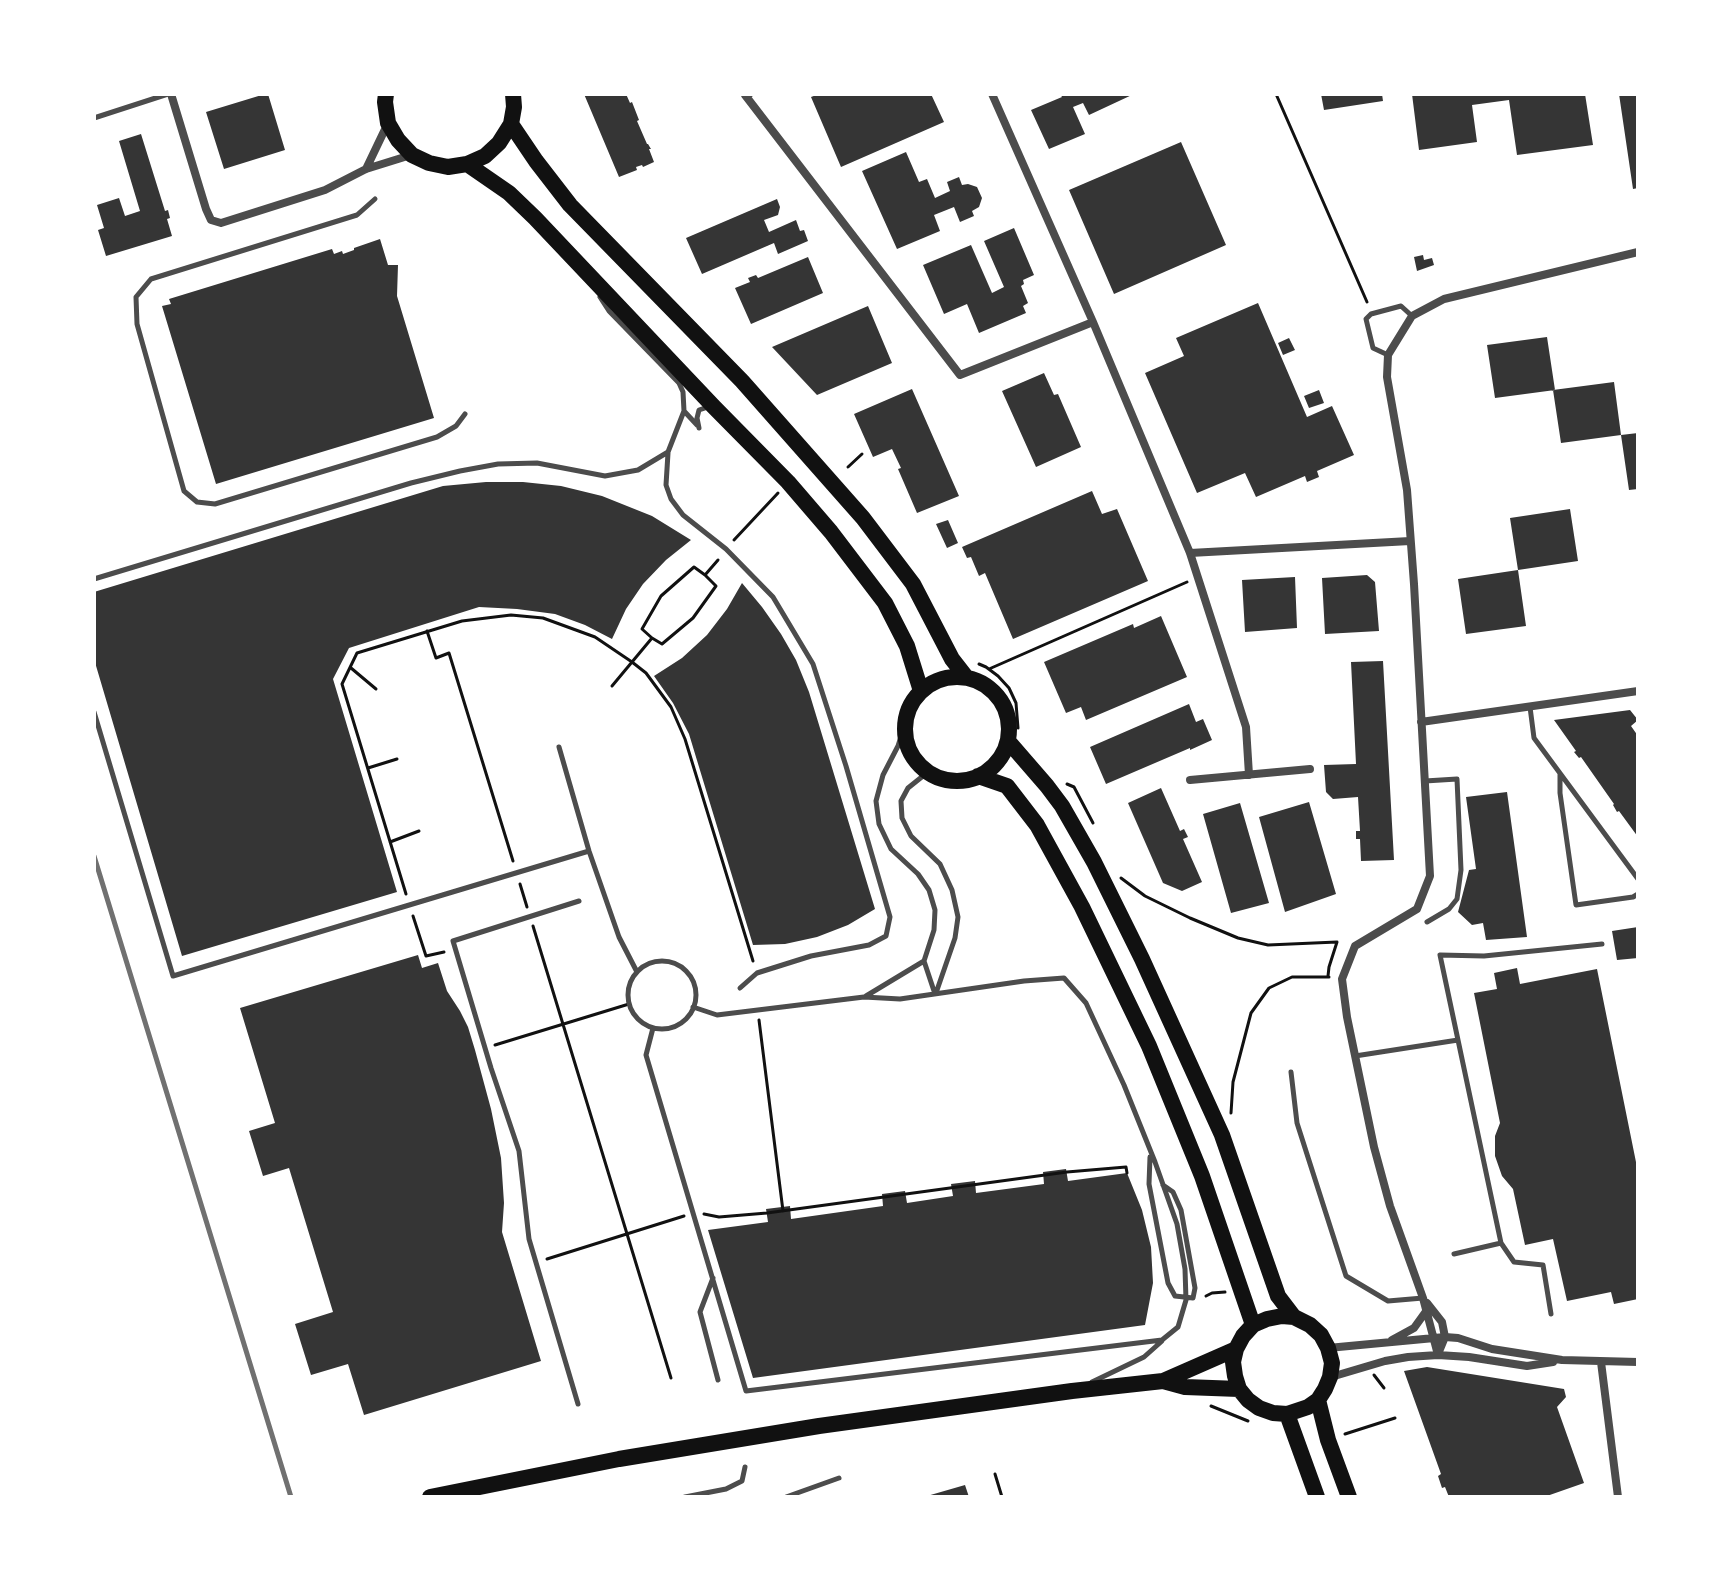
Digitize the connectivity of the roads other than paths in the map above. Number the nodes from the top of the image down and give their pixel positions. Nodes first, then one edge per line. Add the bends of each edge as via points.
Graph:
1 (170, 94) edge
2 (386, 94) edge
3 (513, 94) edge
4 (749, 94) edge
5 (992, 94) edge
6 (94, 118) edge
7 (388, 123) junction
8 (511, 124) junction
9 (412, 155) junction
10 (467, 164) junction
11 (366, 169) junction
12 (375, 199) dead end
13 (1638, 252) edge
14 (572, 257) junction
15 (1412, 316) junction
16 (1093, 322) junction
17 (1388, 355) junction
18 (714, 407) junction
19 (684, 411) junction
20 (465, 414) dead end
21 (668, 452) junction
22 (1410, 541) junction
23 (1190, 553) junction
24 (94, 579) edge
25 (972, 670) junction
26 (921, 691) junction
27 (1638, 691) edge
28 (1530, 706) junction
29 (94, 712) edge
30 (1421, 722) junction
31 (905, 724) junction
32 (1013, 738) junction
33 (559, 747) dead end
34 (1310, 769) dead end
35 (928, 772) junction
36 (1560, 773) junction
37 (1249, 775) junction
38 (978, 776) junction
39 (1190, 780) dead end
40 (1425, 781) junction
41 (589, 851) junction
42 (1638, 879) edge
43 (1638, 894) edge
44 (579, 901) dead end
45 (1427, 922) dead end
46 (1602, 944) dead end
47 (924, 961) junction
48 (637, 972) junction
49 (740, 988) dead end
50 (935, 994) junction
51 (864, 997) junction
52 (693, 1007) junction
53 (653, 1028) junction
54 (1458, 1040) junction
55 (1354, 1056) junction
56 (1291, 1072) dead end
57 (1150, 1157) dead end
58 (1501, 1243) junction
59 (1454, 1254) dead end
60 (713, 1277) junction
61 (1423, 1298) junction
62 (1185, 1301) junction
63 (1427, 1310) junction
64 (1551, 1314) dead end
65 (1294, 1317) junction
66 (1253, 1325) junction
67 (1178, 1327) junction
68 (1445, 1337) junction
69 (1434, 1339) junction
70 (1388, 1343) junction
71 (1328, 1348) junction
72 (1236, 1349) junction
73 (1438, 1355) junction
74 (1562, 1360) junction
75 (1601, 1362) junction
76 (1638, 1362) edge
77 (1330, 1377) junction
78 (718, 1380) dead end
79 (1163, 1381) junction
80 (1239, 1389) junction
81 (1072, 1391) junction
82 (1318, 1400) junction
83 (578, 1404) dead end
84 (1287, 1414) junction
85 (745, 1467) dead end
86 (839, 1478) dead end
87 (430, 1497) edge
88 (685, 1497) edge
89 (786, 1497) edge
90 (1317, 1497) edge
91 (1349, 1497) edge
92 (1618, 1497) edge

1 - 6 lane
1 - 11 street via 211,220 221,223 325,190
2 - 7 main road
3 - 8 main road
4 - 16 street via 745,95 960,375
5 - 16 street
7 - 9 main road
7 - 11 street
8 - 10 main road via 485,156
8 - 25 main road via 570,205 742,381 863,518 913,584 952,659
9 - 10 main road via 448,167
9 - 11 street
10 - 14 main road via 509,193
12 - 20 lane via 357,215 151,279 136,297 137,324 184,491 197,502 215,504 437,437
13 - 15 street via 1444,299
14 - 18 main road
14 - 19 lane via 609,311 679,383
15 - 17 street
15 - 17 lane via 1401,306 1366,319 1373,348
16 - 23 street
17 - 22 street
18 - 19 lane via 699,410 699,428
18 - 26 main road via 788,482 885,603 907,646
19 - 21 lane
21 - 24 lane via 638,470 605,476 537,463 460,471
21 - 49 lane via 666,485 671,499 773,597 813,664 890,917 886,936 869,945 757,973
22 - 23 street
22 - 30 street
23 - 37 street via 1246,727
25 - 26 main road
25 - 32 main road via 998,697
26 - 31 main road
27 - 28 street
28 - 30 street
28 - 36 lane via 1534,738
29 - 41 lane via 173,976
30 - 40 street
31 - 35 main road via 910,751
31 - 47 lane via 876,801 891,849 929,890 934,930
32 - 38 main road via 991,768
32 - 65 main road via 1062,806 1136,945 1222,1135 1278,1296
33 - 41 lane
34 - 37 street
35 - 38 main road via 952,780
35 - 50 lane via 908,788 901,809 911,836 940,864 958,917
36 - 42 lane
36 - 43 lane via 1576,905
37 - 39 street
38 - 66 main road via 1007,786 1037,825 1082,907 1197,1161
40 - 45 lane via 1457,779 1461,870 1457,899
40 - 55 street via 1430,876 1417,909 1355,946 1342,979
41 - 48 lane
44 - 83 lane via 453,941 519,1151 529,1239
46 - 54 lane via 1440,955
47 - 50 lane
47 - 51 lane
48 - 52 lane via 665,961 684,969 695,987
48 - 53 lane via 629,986 629,1004 639,1020
50 - 51 lane
50 - 62 lane via 1064,978 1086,1003 1177,1224
51 - 52 lane via 717,1015
52 - 53 lane via 681,1023
53 - 60 lane via 646,1055
54 - 55 lane
54 - 58 lane
55 - 61 street via 1390,1206
56 - 61 lane via 1297,1123 1346,1276 1388,1301
57 - 62 lane via 1149,1184 1168,1283
58 - 59 lane
58 - 64 lane via 1514,1262 1543,1265
60 - 67 lane via 746,1391 1162,1340
60 - 78 lane via 700,1312
61 - 63 street
61 - 68 street via 1442,1322
62 - 67 lane
63 - 69 street
63 - 70 street via 1414,1328
65 - 66 main road
65 - 71 main road via 1321,1335
66 - 72 main road
67 - 81 lane via 1144,1357
68 - 69 street
68 - 73 street
68 - 74 street
69 - 70 street
69 - 73 street
70 - 71 street
71 - 77 main road
72 - 79 main road
72 - 80 main road
73 - 74 street via 1527,1366
73 - 77 street via 1385,1361
74 - 75 street
75 - 76 street
75 - 92 street
77 - 82 main road
79 - 80 main road
79 - 81 main road
80 - 84 main road via 1259,1408
81 - 87 main road via 665,1451
82 - 84 main road
82 - 91 main road
84 - 90 main road
85 - 88 lane via 742,1481 726,1489
86 - 89 lane

